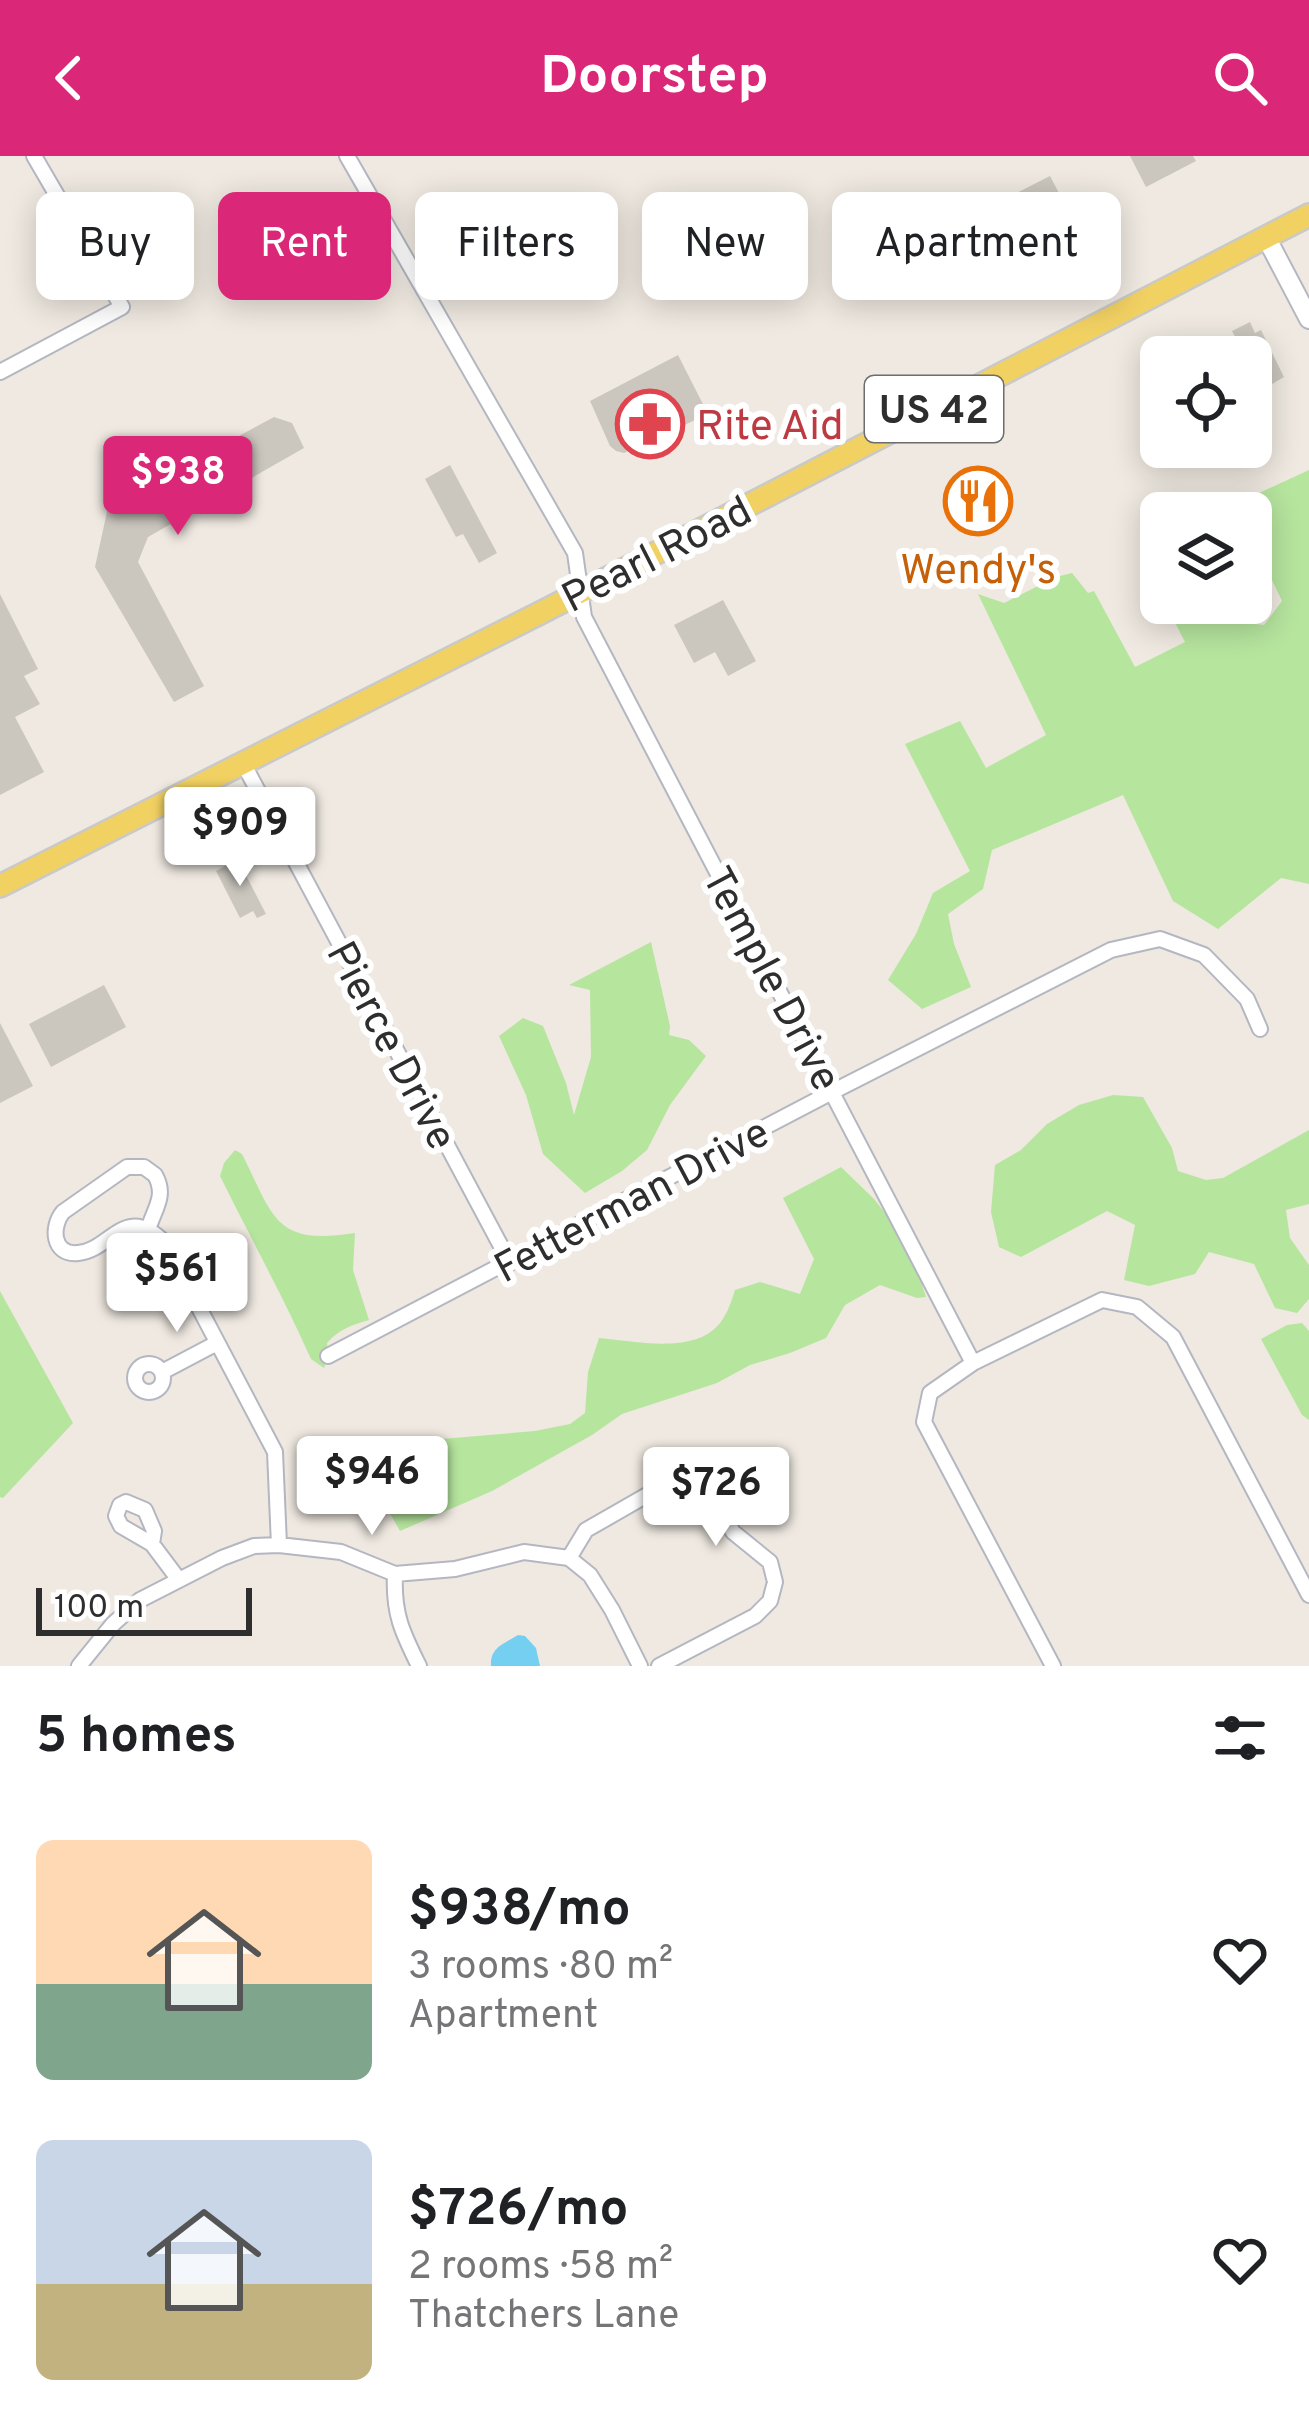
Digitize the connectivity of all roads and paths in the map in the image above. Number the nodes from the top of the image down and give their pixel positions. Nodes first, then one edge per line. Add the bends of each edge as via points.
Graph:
1 (34, 156) edge
2 (346, 156) edge
3 (1309, 215) edge
4 (1267, 237) junction
5 (1309, 319) edge
6 (0, 372) edge
7 (579, 591) junction
8 (243, 763) junction
9 (0, 886) edge
10 (1260, 1029) dead end
11 (832, 1092) junction
12 (148, 1230) junction
13 (510, 1263) junction
14 (217, 1342) junction
15 (328, 1356) dead end
16 (974, 1364) junction
17 (162, 1372) dead end
18 (152, 1544) dead end
19 (279, 1545) junction
20 (569, 1558) junction
21 (395, 1574) junction
22 (179, 1580) junction
23 (1309, 1594) edge
24 (79, 1666) edge
25 (419, 1666) edge
26 (640, 1666) edge
27 (658, 1666) edge
28 (1052, 1666) edge

1 - 6 street via 122,307
2 - 7 street, Temple Drive via 575,553
3 - 4 main road, Pearl Road / US 42
4 - 5 street
4 - 7 main road, Pearl Road / US 42
7 - 8 main road, Pearl Road / US 42
7 - 11 street, Temple Drive via 584,617
8 - 9 main road, Pearl Road / US 42
8 - 13 street, Pierce Drive
10 - 11 street, Fetterman Drive via 1247,999 1204,955 1160,939 1112,950
11 - 13 street, Fetterman Drive
11 - 16 street, Temple Drive
12 - 12 street via 129,1228 77,1253 63,1249 54,1230 63,1212 136,1166 155,1175 162,1190
12 - 14 street via 165,1243
13 - 15 street, Fetterman Drive
14 - 17 street
14 - 19 street via 274,1452
16 - 23 street via 1102,1300 1137,1307 1173,1337
16 - 28 street via 930,1393 924,1422
18 - 22 street
19 - 21 street via 341,1552
19 - 22 street via 254,1546
20 - 21 street via 524,1552
20 - 26 street via 590,1575
20 - 27 street via 586,1530 675,1479 706,1485 734,1532 770,1562 770,1601 755,1616
21 - 25 street via 399,1626
22 - 24 street via 140,1600

